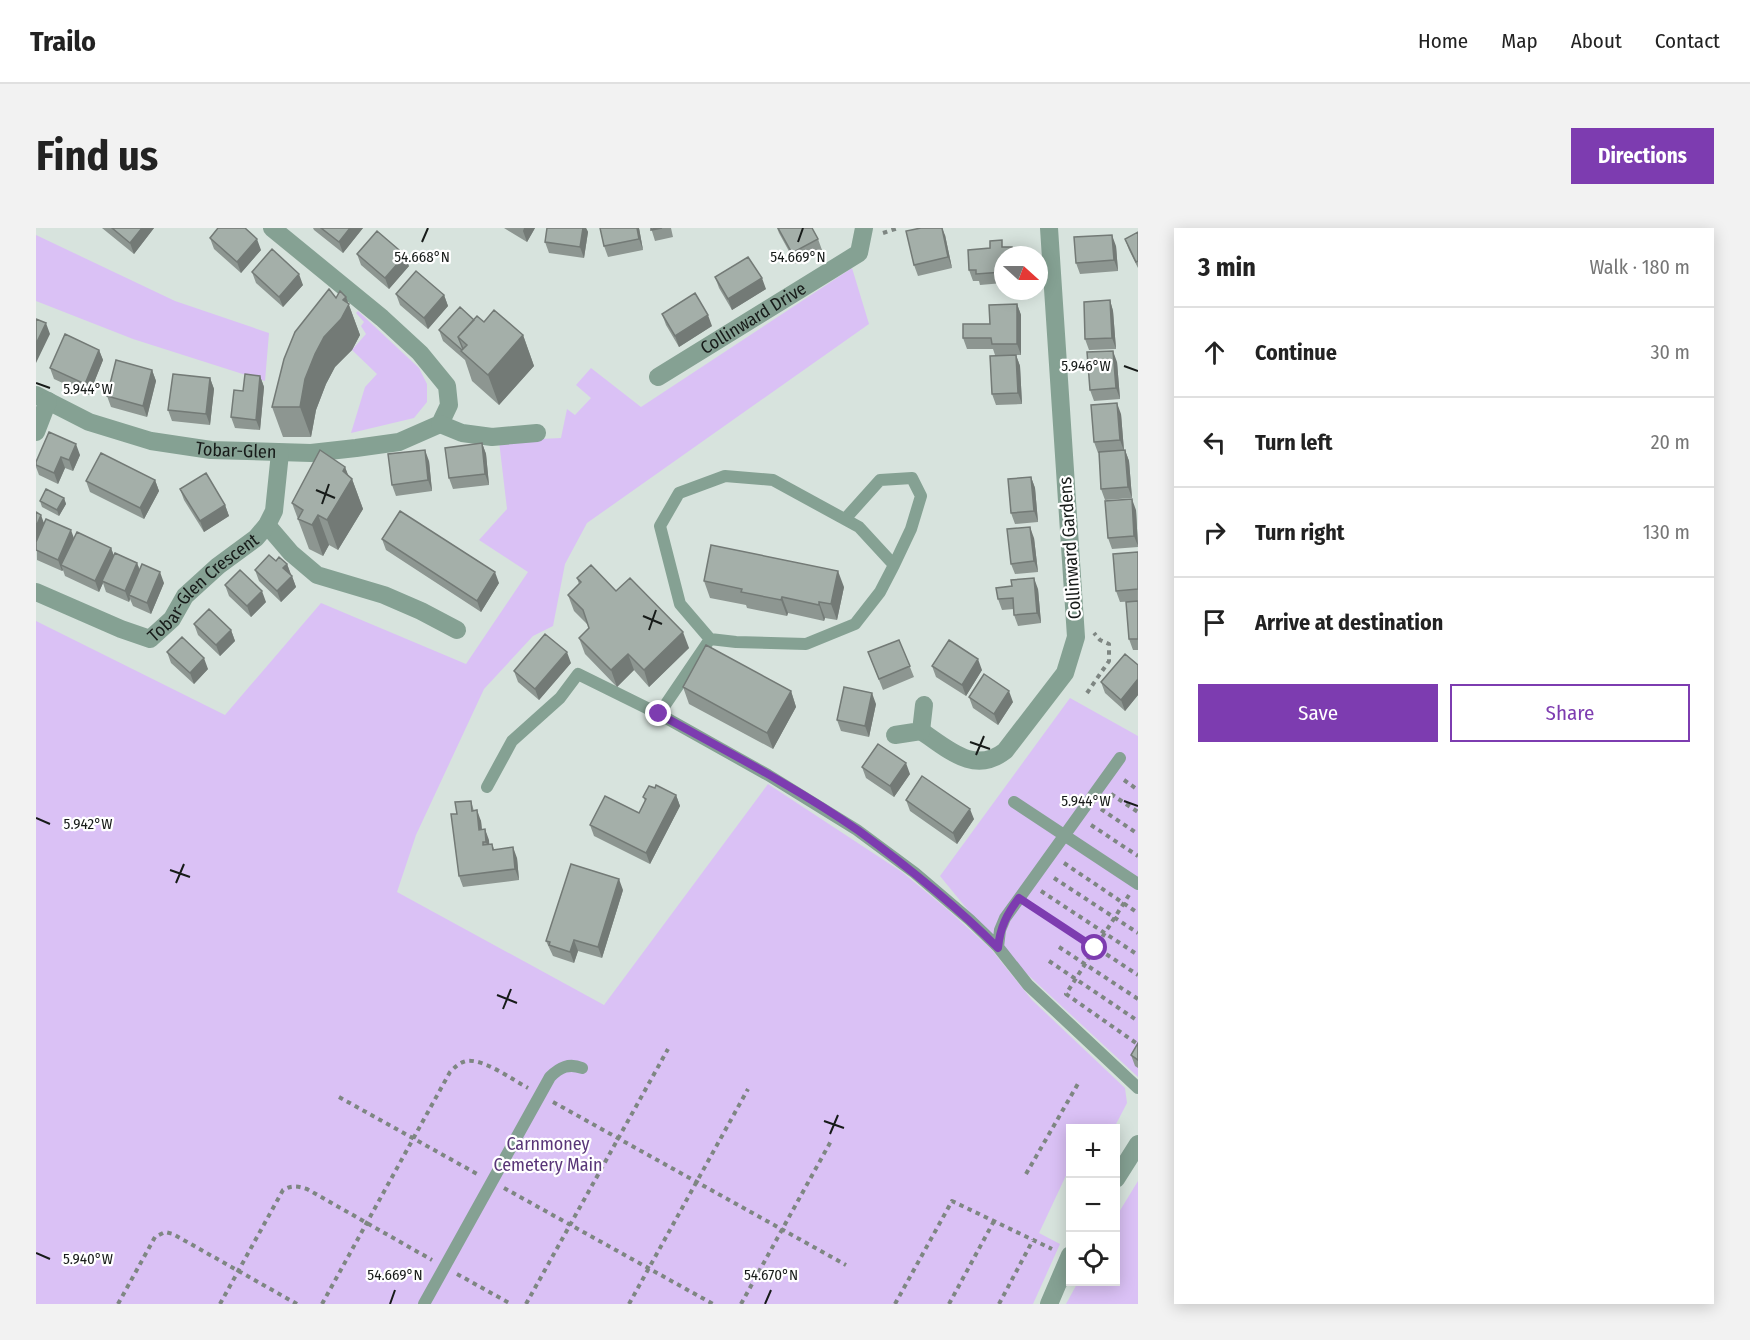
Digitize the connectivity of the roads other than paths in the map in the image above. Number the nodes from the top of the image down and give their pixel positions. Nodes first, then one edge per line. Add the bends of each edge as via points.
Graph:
1 (272, 228) edge
2 (864, 228) edge
3 (1049, 228) edge
4 (658, 377) dead end
5 (42, 398) edge
6 (440, 424) junction
7 (36, 432) edge
8 (537, 433) dead end
9 (280, 453) junction
10 (846, 519) junction
11 (267, 525) junction
12 (894, 565) junction
13 (36, 592) edge
14 (457, 630) dead end
15 (710, 639) junction
16 (924, 705) dead end
17 (659, 714) junction
18 (921, 731) junction
19 (895, 735) dead end
20 (1120, 759) dead end
21 (487, 787) dead end
22 (1014, 802) dead end
23 (1065, 836) junction
24 (1138, 884) edge
25 (998, 948) junction
26 (582, 1068) dead end
27 (1138, 1088) edge
28 (1138, 1144) edge
29 (1117, 1178) edge
30 (1062, 1252) edge
31 (424, 1304) edge
32 (1048, 1304) edge

1 - 6 street via 420,353 447,386 449,405
2 - 4 street, Collinward Drive via 859,253
3 - 18 street, Collinward Gardens via 1076,637 1065,673 995,759 983,762 958,756
5 - 7 street
5 - 9 street, Tobar-Glen via 89,422 151,441 211,450
6 - 8 street via 462,433 492,437
6 - 9 street, Tobar-Glen via 399,442
9 - 11 street, Tobar-Glen Crescent via 274,511
10 - 12 lane via 860,527
10 - 12 lane via 880,480 912,478 921,496 911,530
10 - 15 lane via 773,480 725,476 679,493 660,526 680,604
11 - 13 street, Tobar-Glen Crescent via 185,596 171,619 150,639
11 - 14 street, Tobar-Glen Crescent via 317,575 384,595
12 - 15 lane via 880,592 855,624 806,644
15 - 17 lane
16 - 18 street
17 - 21 lane via 578,674 560,698 512,741
17 - 25 lane via 857,830 915,873
18 - 19 street
20 - 23 lane
22 - 23 lane
23 - 24 lane
23 - 25 lane via 1005,918
25 - 27 lane via 1028,985
26 - 31 lane via 574,1065 557,1069 550,1077
28 - 29 street
30 - 32 street

